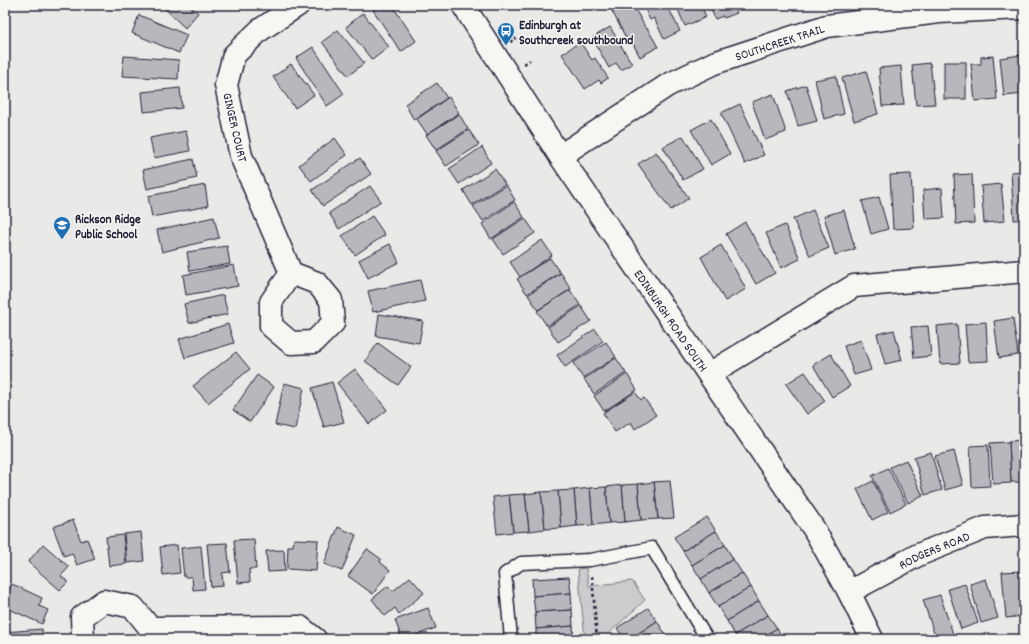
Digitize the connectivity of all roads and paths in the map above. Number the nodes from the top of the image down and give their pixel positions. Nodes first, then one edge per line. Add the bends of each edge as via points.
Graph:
1 (298, 5) edge
2 (463, 5) edge
3 (1024, 8) edge
4 (560, 156) junction
5 (1024, 271) edge
6 (292, 273) dead end
7 (710, 374) junction
8 (1024, 525) edge
9 (590, 560) junction
10 (849, 592) junction
11 (148, 634) edge
12 (83, 639) edge
13 (316, 639) edge
14 (511, 639) edge
15 (597, 639) edge
16 (707, 639) edge
17 (872, 639) edge

1 - 6 street, GINGER COURT via 260,30 234,55 226,85 241,156
2 - 4 street, EDINBURGH ROAD SOUTH
3 - 4 street, SOUTHCREEK TRAIL via 939,12 827,26 714,63 668,85
4 - 7 street, EDINBURGH ROAD SOUTH
5 - 7 street via 854,286
7 - 10 street, EDINBURGH ROAD SOUTH via 814,529
8 - 10 street, RODGERS ROAD via 985,528 918,555
9 - 14 lane via 521,563 505,574
9 - 15 path
9 - 16 lane via 652,548
10 - 17 street, EDINBURGH ROAD SOUTH
11 - 12 street via 133,607 104,601 82,617
11 - 13 street via 300,627

